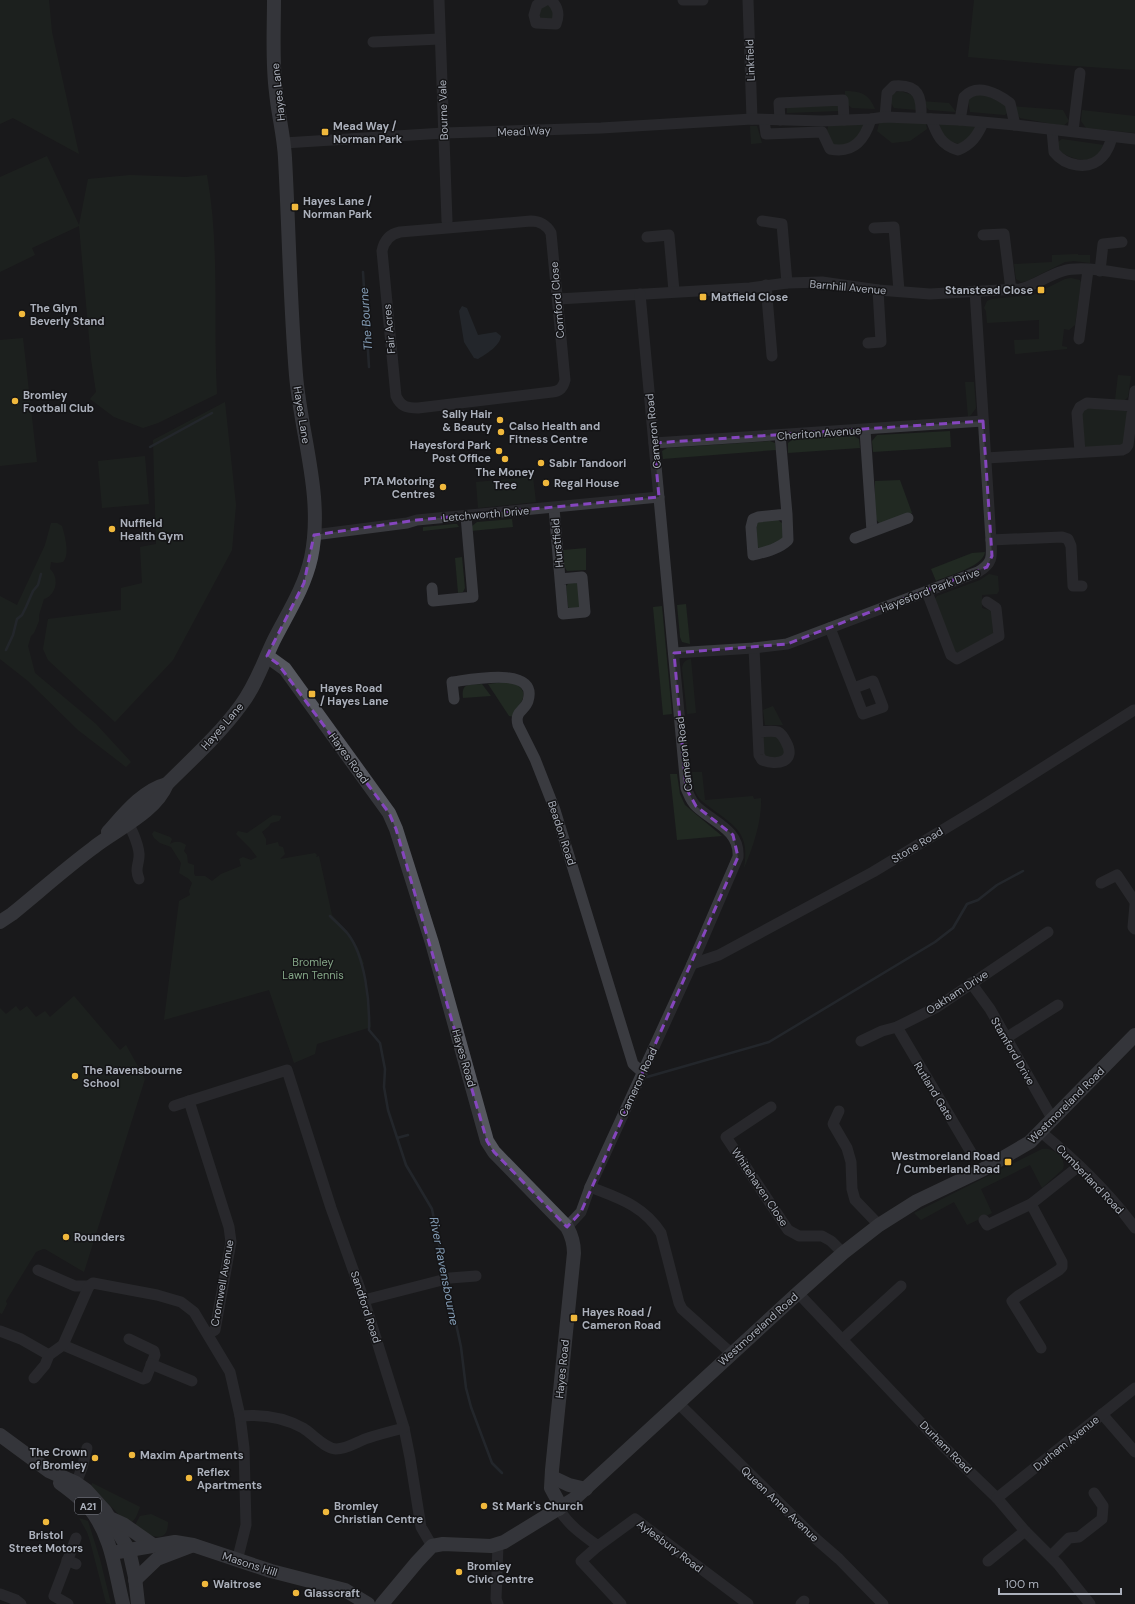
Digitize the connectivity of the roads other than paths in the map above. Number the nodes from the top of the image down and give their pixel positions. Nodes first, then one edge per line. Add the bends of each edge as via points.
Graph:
1 (274, 0) edge
2 (439, 0) edge
3 (546, 0) edge
4 (551, 0) edge
5 (683, 0) edge
6 (703, 0) edge
7 (748, 0) edge
8 (440, 39) junction
9 (373, 42) dead end
10 (1080, 73) dead end
11 (885, 117) junction
12 (752, 119) junction
13 (871, 119) junction
14 (926, 119) junction
15 (764, 120) junction
16 (780, 120) junction
17 (844, 120) junction
18 (960, 120) junction
19 (822, 121) junction
20 (984, 123) junction
21 (1015, 125) junction
22 (1052, 130) junction
23 (1073, 131) junction
24 (822, 132) junction
25 (444, 133) junction
26 (1112, 137) junction
27 (1135, 139) edge
28 (284, 143) junction
29 (447, 221) dead end
30 (531, 221) joint
31 (762, 221) dead end
32 (874, 228) dead end
33 (984, 235) dead end
34 (647, 237) dead end
35 (1122, 242) dead end
36 (1088, 270) junction
37 (1100, 271) junction
38 (1135, 276) edge
39 (787, 283) junction
40 (766, 285) junction
41 (878, 290) junction
42 (1010, 290) junction
43 (674, 291) junction
44 (898, 291) junction
45 (975, 291) junction
46 (640, 294) junction
47 (558, 299) junction
48 (1078, 339) dead end
49 (868, 343) dead end
50 (772, 356) dead end
51 (560, 390) joint
52 (1135, 392) edge
53 (1133, 406) junction
54 (983, 421) junction
55 (865, 430) junction
56 (780, 436) junction
57 (654, 443) junction
58 (1080, 452) junction
59 (986, 458) junction
60 (659, 497) junction
61 (554, 508) junction
62 (787, 514) junction
63 (466, 516) junction
64 (908, 518) dead end
65 (872, 531) junction
66 (314, 535) junction
67 (855, 538) dead end
68 (991, 540) junction
69 (560, 579) dead end
70 (1082, 586) dead end
71 (432, 588) dead end
72 (927, 592) junction
73 (987, 602) dead end
74 (830, 628) junction
75 (754, 648) junction
76 (674, 652) junction
77 (267, 656) junction
78 (854, 688) dead end
79 (454, 699) dead end
80 (1134, 710) dead end
81 (758, 732) dead end
82 (167, 784) junction
83 (128, 824) junction
84 (94, 847) junction
85 (139, 879) dead end
86 (1102, 882) dead end
87 (1135, 902) edge
88 (1135, 905) edge
89 (0, 922) edge
90 (1135, 929) edge
91 (1048, 932) dead end
92 (692, 964) junction
93 (971, 983) junction
94 (1058, 1005) dead end
95 (897, 1028) junction
96 (1135, 1035) edge
97 (1006, 1038) junction
98 (861, 1041) dead end
99 (642, 1072) junction
100 (189, 1101) junction
101 (174, 1106) dead end
102 (771, 1107) dead end
103 (839, 1111) dead end
104 (1053, 1120) junction
105 (1041, 1132) junction
106 (972, 1154) dead end
107 (1079, 1166) junction
108 (590, 1188) junction
109 (1031, 1204) junction
110 (984, 1220) dead end
111 (879, 1225) junction
112 (567, 1227) junction
113 (1135, 1228) edge
114 (843, 1254) junction
115 (38, 1270) dead end
116 (476, 1276) dead end
117 (94, 1285) junction
118 (901, 1286) dead end
119 (798, 1293) junction
120 (364, 1300) junction
121 (0, 1331) edge
122 (208, 1334) junction
123 (129, 1339) dead end
124 (843, 1339) junction
125 (63, 1345) junction
126 (1041, 1348) dead end
127 (731, 1354) junction
128 (49, 1355) junction
129 (151, 1364) junction
130 (34, 1378) dead end
131 (192, 1382) dead end
132 (1135, 1388) edge
133 (678, 1403) junction
134 (1102, 1414) junction
135 (240, 1416) junction
136 (404, 1428) junction
137 (0, 1435) edge
138 (87, 1448) dead end
139 (1135, 1452) edge
140 (49, 1471) junction
141 (552, 1476) junction
142 (76, 1483) junction
143 (586, 1489) junction
144 (1094, 1493) dead end
145 (997, 1498) junction
146 (574, 1499) junction
147 (559, 1509) junction
148 (111, 1519) junction
149 (1026, 1531) junction
150 (76, 1538) dead end
151 (498, 1544) junction
152 (153, 1545) junction
153 (193, 1545) junction
154 (432, 1546) junction
155 (598, 1546) junction
156 (129, 1550) junction
157 (112, 1553) junction
158 (1051, 1556) junction
159 (237, 1561) junction
160 (988, 1561) dead end
161 (135, 1580) junction
162 (0, 1594) edge
163 (52, 1600) edge
164 (21, 1604) edge
165 (68, 1604) edge
166 (123, 1604) edge
167 (138, 1604) edge
168 (368, 1604) edge
169 (382, 1604) edge
170 (498, 1604) edge
171 (621, 1604) edge
172 (748, 1604) edge
173 (883, 1604) edge
174 (1090, 1604) edge

1 - 28 main road, Hayes Lane via 276,91
2 - 8 street, Bourne Vale
3 - 4 street via 537,4 534,15 536,23 556,24 559,16 557,6
5 - 6 street
7 - 12 street, Linkfield
8 - 9 street
8 - 25 street, Bourne Vale
10 - 23 street
11 - 13 street, Mead Way
11 - 14 street, Mead Way
11 - 14 street via 887,93 894,86 899,86 917,92
12 - 15 street, Mead Way
12 - 25 street, Mead Way via 601,128
13 - 17 street, Mead Way
13 - 24 street via 867,133 851,147 830,149
14 - 18 street, Mead Way
14 - 20 street via 950,148 958,150 968,146 976,138
15 - 16 street, Mead Way
15 - 24 street via 766,134
16 - 17 street via 779,103 843,100
16 - 19 street, Mead Way
17 - 19 street, Mead Way
18 - 20 street, Mead Way
18 - 21 street via 964,97 973,90 980,89 1010,103
19 - 24 street
20 - 21 street, Mead Way
21 - 22 street, Mead Way
22 - 23 street, Mead Way
22 - 26 street via 1054,152 1069,162 1084,166 1101,158 1107,151
23 - 26 street, Mead Way
25 - 28 street, Mead Way
25 - 29 street, Bourne Vale
26 - 27 street, Mead Way
28 - 66 main road, Hayes Lane via 296,377 310,466
30 - 47 street, Cornford Close via 540,222 549,228 551,233
30 - 51 street, Fair Acres via 400,232 385,241 382,251 396,396 406,408 418,408
31 - 39 street via 782,224
32 - 44 street via 894,227
33 - 42 street via 1004,234
34 - 43 street via 670,235
35 - 37 street via 1099,244
36 - 37 street, Barnhill Avenue
36 - 42 street, Barnhill Avenue via 1063,271 1029,287
36 - 48 street
37 - 38 street, Barnhill Avenue
39 - 40 street, Barnhill Avenue
39 - 41 street, Barnhill Avenue via 822,282
40 - 43 street, Barnhill Avenue
40 - 50 street
41 - 44 street, Barnhill Avenue
41 - 49 street via 880,342
42 - 45 street, Barnhill Avenue
43 - 46 street, Barnhill Avenue
44 - 45 street, Barnhill Avenue via 930,294
45 - 54 street, Hayesford Park Drive
46 - 47 street, Barnhill Avenue
46 - 57 street, Cameron Road
47 - 51 street, Cornford Close via 565,380
52 - 53 street
53 - 58 street via 1126,448
53 - 58 street via 1087,403 1080,407 1077,413
54 - 55 street, Cheriton Avenue
54 - 59 street, Hayesford Park Drive
55 - 56 street, Cheriton Avenue
55 - 65 street
56 - 57 street, Cheriton Avenue
56 - 62 street
57 - 60 street, Cameron Road
58 - 59 street
59 - 68 street, Hayesford Park Drive
60 - 61 street, Letchworth Drive
60 - 76 street, Cameron Road
61 - 63 street, Letchworth Drive
61 - 69 street, Hurstfield
62 - 62 street via 753,519 753,560 788,540
63 - 66 street, Letchworth Drive via 417,520
63 - 71 street via 473,597 434,601
64 - 65 street
65 - 67 street
66 - 77 main road, Hayes Lane via 304,584
68 - 70 street via 1062,537 1068,539 1071,546 1073,586
68 - 72 street, Hayesford Park Drive via 992,556 987,566
72 - 73 street via 951,656 957,659 999,636 996,608
72 - 74 street, Hayesford Park Drive
74 - 75 street, Hayesford Park Drive via 787,644
74 - 78 street
75 - 76 street, Hayesford Park Drive
75 - 81 street
76 - 92 street, Cameron Road via 686,788 696,806 733,836 739,851 737,862
77 - 82 main road, Hayes Lane via 254,686 242,705
77 - 112 main road, Hayes Road via 285,669 389,813 432,943 487,1141 494,1152
79 - 99 street, Beadon Road via 452,682 484,678 520,679 528,690 528,702 518,713 518,724 555,810 633,1064
80 - 92 street, Stone Road via 873,872 719,955
82 - 83 main road, Hayes Lane via 163,794
82 - 84 main road, Hayes Lane via 156,787 129,809
83 - 84 main road, Hayes Lane
83 - 85 street via 133,831 139,857 136,871
84 - 89 main road, Hayes Lane
86 - 87 street via 1117,875
88 - 90 street
91 - 93 street, Oakham Drive
92 - 99 street, Cameron Road
93 - 95 street, Oakham Drive via 937,1007
93 - 97 street, Stamford Drive via 990,1009
94 - 97 street
95 - 98 street, Oakham Drive via 882,1031
95 - 106 street, Rutland Gate
96 - 104 main road, Westmoreland Road
97 - 104 street, Stamford Drive
99 - 108 street, Cameron Road
100 - 101 street
100 - 120 street, Sandford Road via 287,1070 331,1208
100 - 122 street, Cromwell Avenue via 229,1227 230,1242 214,1330
102 - 114 street, Whitehaven Close via 726,1137 788,1230 799,1236 822,1236 831,1241
103 - 111 street via 833,1124 847,1148 855,1200
104 - 105 main road, Westmoreland Road
105 - 107 street, Cumberland Road
105 - 111 main road, Westmoreland Road via 1022,1148 917,1201
107 - 109 street
107 - 113 street, Cumberland Road
108 - 112 street, Cameron Road via 581,1212
108 - 127 street via 633,1205 655,1223 661,1233 682,1309
109 - 110 street via 987,1225
109 - 126 street via 1062,1262 1059,1270 1012,1301
111 - 114 main road, Westmoreland Road
112 - 141 main road, Hayes Road via 573,1240 574,1254
114 - 119 main road, Westmoreland Road
115 - 117 street via 75,1286
116 - 120 street via 446,1279
117 - 122 street via 157,1295 181,1302 194,1312
117 - 125 street
118 - 124 street
119 - 124 street, Durham Road
119 - 127 main road, Westmoreland Road
120 - 136 street, Sandford Road
121 - 128 street via 21,1339
122 - 135 street, Cromwell Avenue via 230,1372
123 - 129 street via 154,1351
124 - 145 street, Durham Road via 944,1447
125 - 128 street
125 - 129 street via 143,1379 146,1378
127 - 133 main road, Westmoreland Road
128 - 130 street via 45,1365
129 - 131 street
132 - 134 street, Durham Avenue
133 - 143 main road, Westmoreland Road
133 - 173 street, Queen Anne Avenue
134 - 139 street
134 - 145 street, Durham Avenue
135 - 136 street via 263,1415 288,1421 335,1449
135 - 159 street, Cromwell Avenue via 244,1448 246,1525
136 - 154 street, Sandford Road via 421,1527
137 - 140 main road, A21
138 - 142 street
140 - 142 main road, A21
140 - 157 main road, A21 via 90,1509
141 - 143 main road via 569,1485
141 - 146 main road
141 - 147 main road, Hayes Road via 552,1488
142 - 148 main road, A21 via 86,1490
143 - 146 main road, Westmoreland Road
144 - 158 street via 1102,1502 1102,1519 1079,1537 1069,1538
145 - 149 street, Durham Road
146 - 147 main road, Westmoreland Road
147 - 151 main road, Westmoreland Road via 514,1538
147 - 155 street via 584,1536
148 - 152 main road via 123,1524
148 - 156 main road, A21
149 - 158 street, Durham Road
149 - 160 street
150 - 163 street via 72,1562
151 - 154 main road, Westmoreland Road
151 - 170 street
152 - 153 main road, Masons Hill via 175,1542
152 - 156 main road, Masons Hill
153 - 159 main road, Masons Hill
153 - 161 main road via 157,1558
154 - 169 main road
155 - 171 street via 581,1561
155 - 172 street, Aylesbury Road via 635,1518
156 - 157 main road, Masons Hill
156 - 161 main road, A21
157 - 166 main road, A21
158 - 174 street, Durham Road
159 - 168 main road, Masons Hill via 331,1585
161 - 167 main road, A21
162 - 164 street
163 - 165 street

